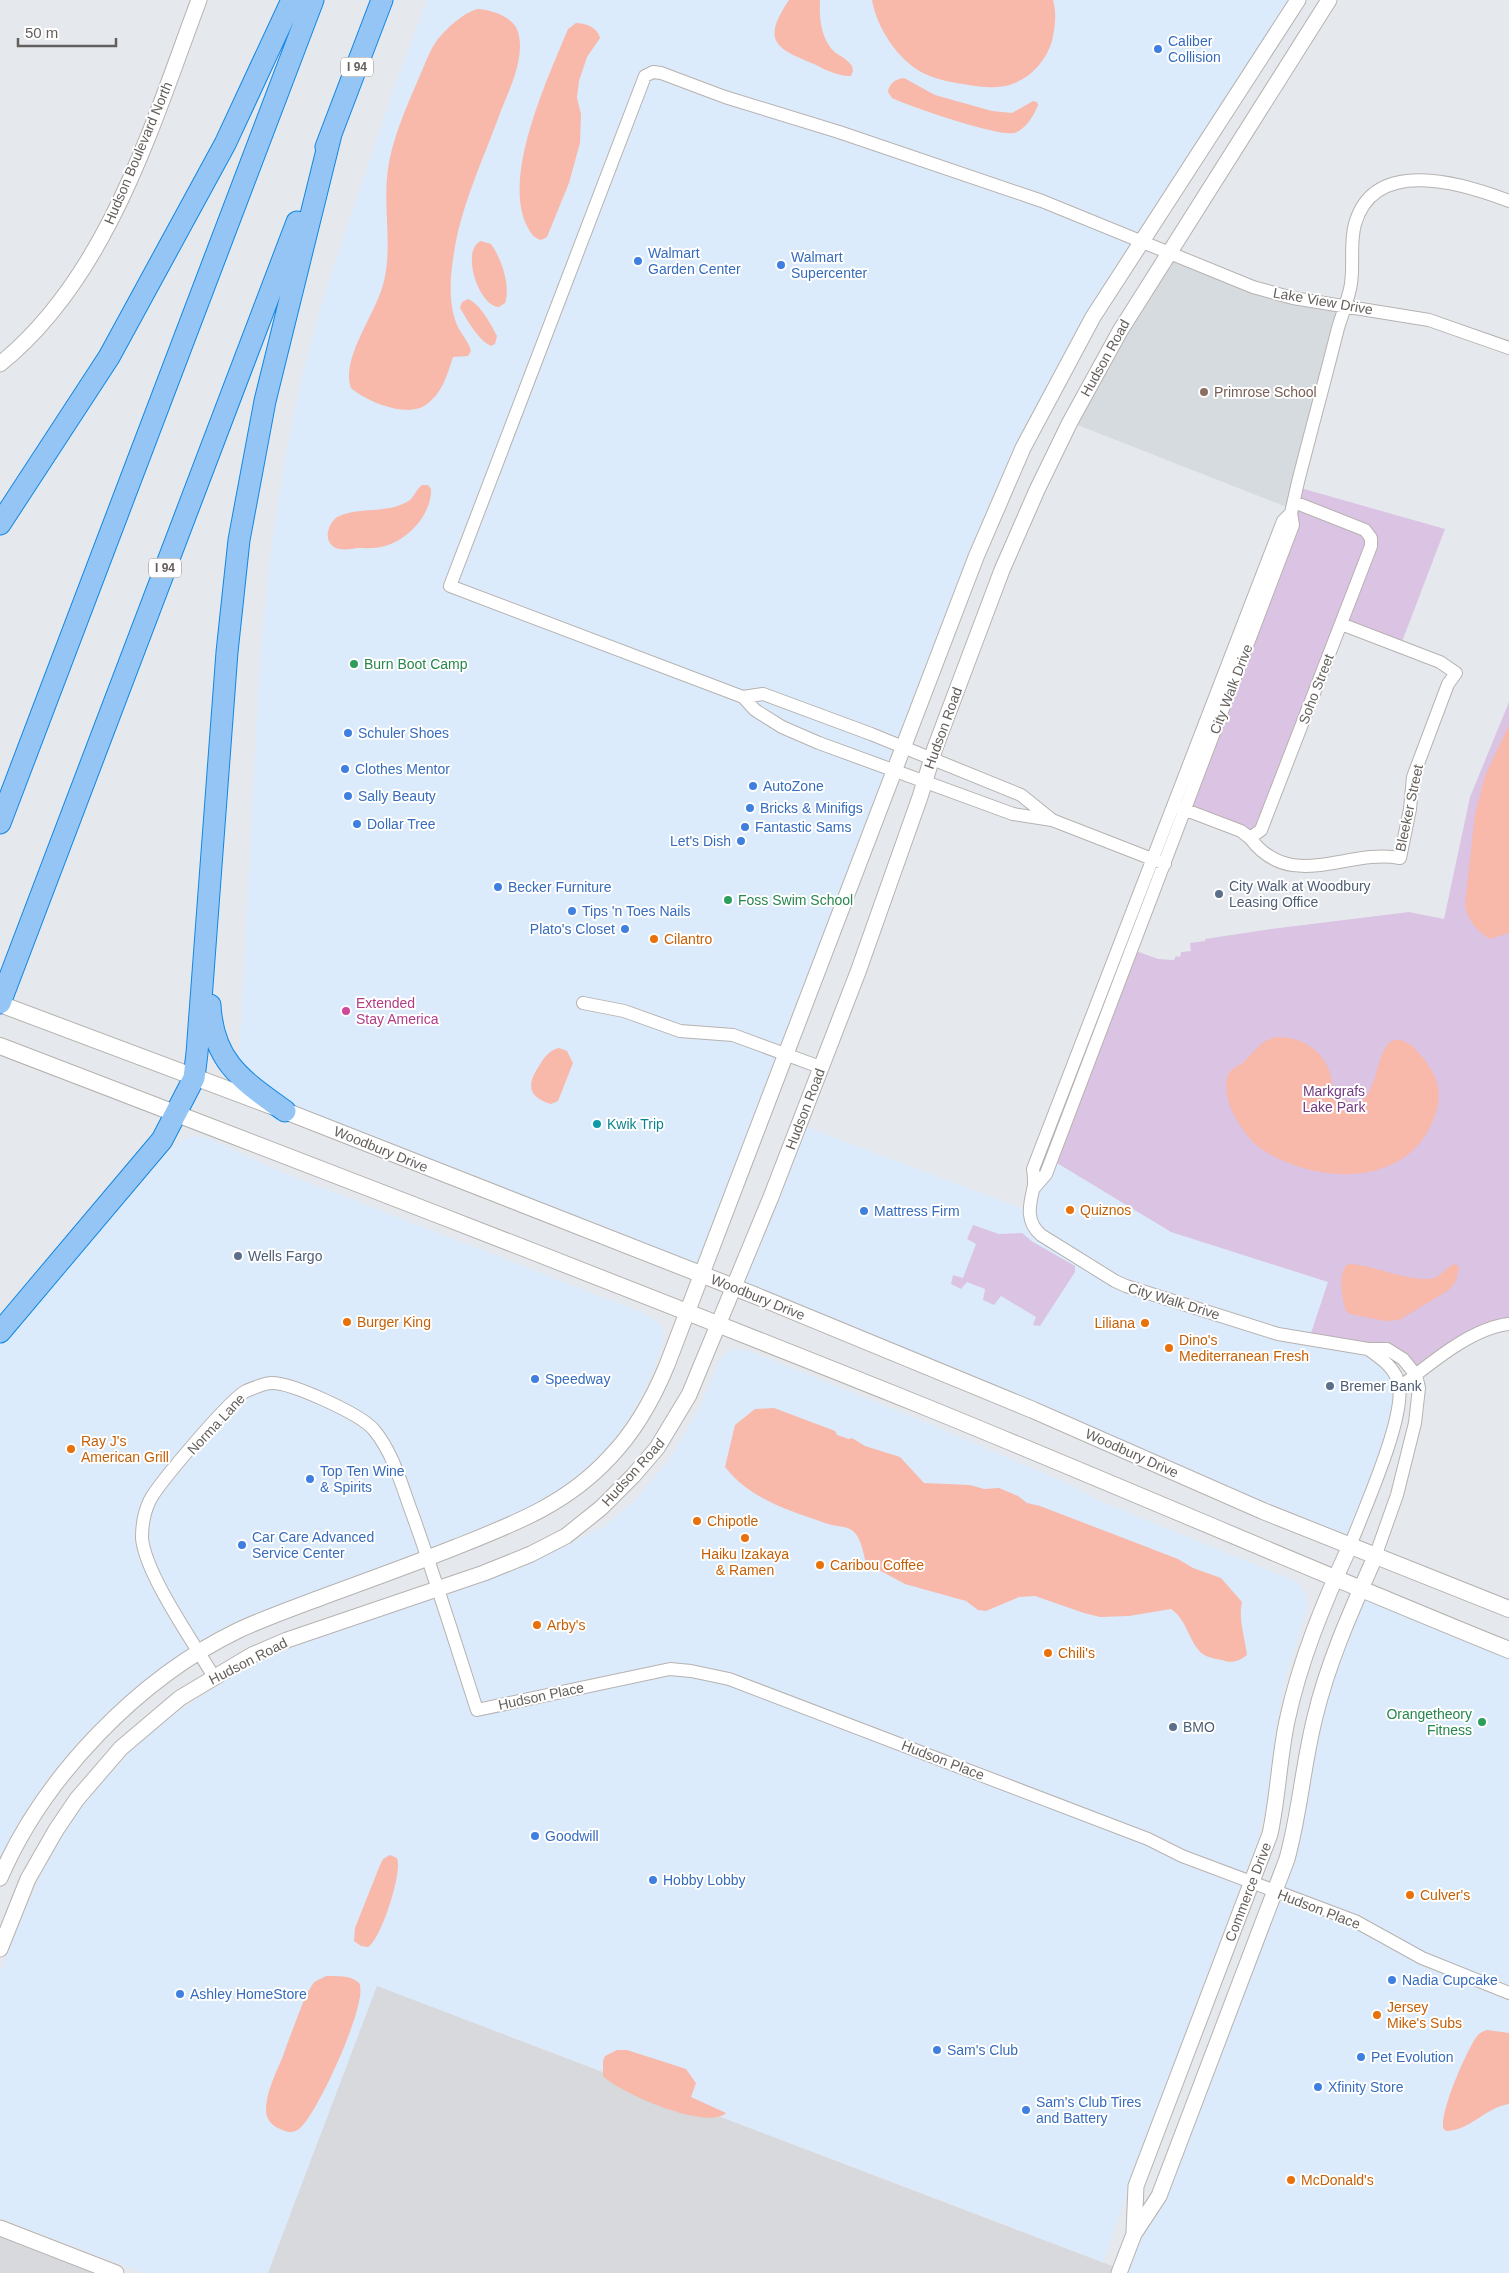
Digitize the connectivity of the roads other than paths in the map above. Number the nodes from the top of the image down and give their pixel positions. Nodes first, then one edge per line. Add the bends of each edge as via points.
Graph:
1 (199, 0) edge
2 (292, 0) edge
3 (313, 0) edge
4 (382, 0) edge
5 (1298, 0) edge
6 (1328, 0) edge
7 (331, 134) junction
8 (1509, 202) edge
9 (1141, 242) junction
10 (1169, 253) junction
11 (1344, 307) junction
12 (1509, 348) edge
13 (0, 364) edge
14 (1292, 508) junction
15 (0, 524) edge
16 (1341, 624) junction
17 (743, 697) junction
18 (903, 747) junction
19 (931, 759) junction
20 (894, 771) junction
21 (925, 781) junction
22 (1180, 808) junction
23 (1052, 820) junction
24 (0, 823) edge
25 (1250, 838) junction
26 (1159, 862) junction
27 (207, 909) junction
28 (0, 1003) edge
29 (583, 1003) dead end
30 (0, 1046) edge
31 (786, 1054) junction
32 (820, 1067) junction
33 (194, 1078) junction
34 (285, 1111) junction
35 (177, 1113) junction
36 (702, 1274) junction
37 (734, 1287) junction
38 (688, 1312) junction
39 (719, 1324) junction
40 (1509, 1324) edge
41 (0, 1332) edge
42 (1368, 1349) junction
43 (1416, 1374) junction
44 (1400, 1387) junction
45 (1350, 1546) junction
46 (1375, 1557) junction
47 (428, 1558) junction
48 (1335, 1579) junction
49 (438, 1589) junction
50 (1360, 1590) junction
51 (1509, 1609) edge
52 (1509, 1650) edge
53 (200, 1652) junction
54 (214, 1677) junction
55 (0, 1878) edge
56 (1252, 1883) junction
57 (1275, 1891) junction
58 (0, 1949) edge
59 (1509, 1993) edge
60 (0, 2228) edge
61 (1134, 2234) junction
62 (116, 2273) edge
63 (1119, 2273) edge

1 - 13 street, Hudson Boulevard North via 134,170 106,229 59,301 22,346
2 - 15 highway via 225,144 109,357
3 - 24 highway
4 - 7 highway, I 94
5 - 9 street, Hudson Road
6 - 10 street, Hudson Road
7 - 27 highway via 265,401 246,496 230,613
7 - 28 highway, I 94
8 - 11 street, City Walk Drive via 1454,185 1413,180 1389,184 1378,190 1367,200 1354,225 1350,288
9 - 10 street, Lake View Drive
9 - 17 street, Lake View Drive via 1042,201 847,134 725,97 661,73 644,76 450,586
9 - 18 street, Hudson Road via 1093,317 1005,487
10 - 11 street, Lake View Drive via 1261,289
10 - 19 street, Hudson Road via 1096,371 1037,490 1002,570
11 - 12 street, Lake View Drive via 1428,320
11 - 14 street, City Walk Drive
14 - 16 street, Soho Street via 1360,527 1372,538
14 - 22 street, City Walk Drive via 1294,525
16 - 25 street, Soho Street via 1264,825
16 - 25 street, Bleeker Street via 1440,662 1456,673 1448,684 1413,777 1410,813 1400,858 1383,856 1306,867 1292,866 1266,855
17 - 18 street via 763,694
17 - 20 street via 755,710 782,726 819,744
18 - 19 street
18 - 20 street, Hudson Road
19 - 21 street, Hudson Road
19 - 23 street via 1021,795
20 - 21 street
20 - 31 street, Hudson Road
21 - 23 street via 1013,814
21 - 32 street, Hudson Road via 861,964
22 - 25 street via 1241,831
22 - 26 street, City Walk Drive
23 - 26 street
26 - 42 street, City Walk Drive via 1046,1174 1034,1188 1029,1210 1032,1224 1037,1232 1118,1283 1278,1334
27 - 33 highway
27 - 34 highway via 210,1016 218,1047 238,1076
28 - 33 main road, Woodbury Drive
29 - 31 street via 624,1011 684,1032 730,1034
30 - 35 main road
31 - 32 street
31 - 36 street, Hudson Road
32 - 37 street, Hudson Road
33 - 34 main road, Woodbury Drive
33 - 35 highway
34 - 36 main road, Woodbury Drive
35 - 38 main road
35 - 41 highway via 162,1140
36 - 37 main road, Woodbury Drive
36 - 38 street, Hudson Road
37 - 39 street, Hudson Road
37 - 45 main road, Woodbury Drive
38 - 39 main road
38 - 47 street, Hudson Road via 655,1394 632,1432 609,1458 568,1494 521,1522
39 - 48 main road
39 - 49 street, Hudson Road via 677,1418 657,1448 601,1508 566,1536 531,1554
40 - 43 street via 1480,1332
42 - 43 street, City Walk Drive via 1391,1351 1404,1359
42 - 44 street, City Walk Drive via 1392,1370
43 - 44 street
43 - 46 street via 1419,1388 1409,1452
44 - 45 street via 1388,1444
45 - 46 main road, Woodbury Drive
45 - 48 street, Commerce Drive
46 - 50 street, Commerce Drive
46 - 51 main road, Woodbury Drive
47 - 49 street, Norma Lane
47 - 53 street, Hudson Road via 239,1630
47 - 53 street, Norma Lane via 390,1455 362,1418 282,1385 271,1383 244,1391 229,1404 158,1488 142,1524 142,1540 149,1566
48 - 50 main road
48 - 56 street, Commerce Drive via 1295,1690 1270,1834
49 - 54 street, Hudson Road via 287,1640
49 - 56 street, Hudson Place via 476,1710 670,1669 729,1678 1148,1839
50 - 52 main road
50 - 57 street, Commerce Drive via 1324,1684 1296,1825
53 - 54 street, Norma Lane
53 - 55 street, Hudson Road via 133,1702 79,1754 34,1816
54 - 58 street, Hudson Road via 180,1698 122,1748 77,1799 28,1879
56 - 57 street, Hudson Place
56 - 61 street, Commerce Drive via 1136,2186
57 - 59 street, Hudson Place via 1355,1921 1422,1958
57 - 61 street, Commerce Drive via 1159,2196
60 - 62 street
61 - 63 street, Commerce Drive

